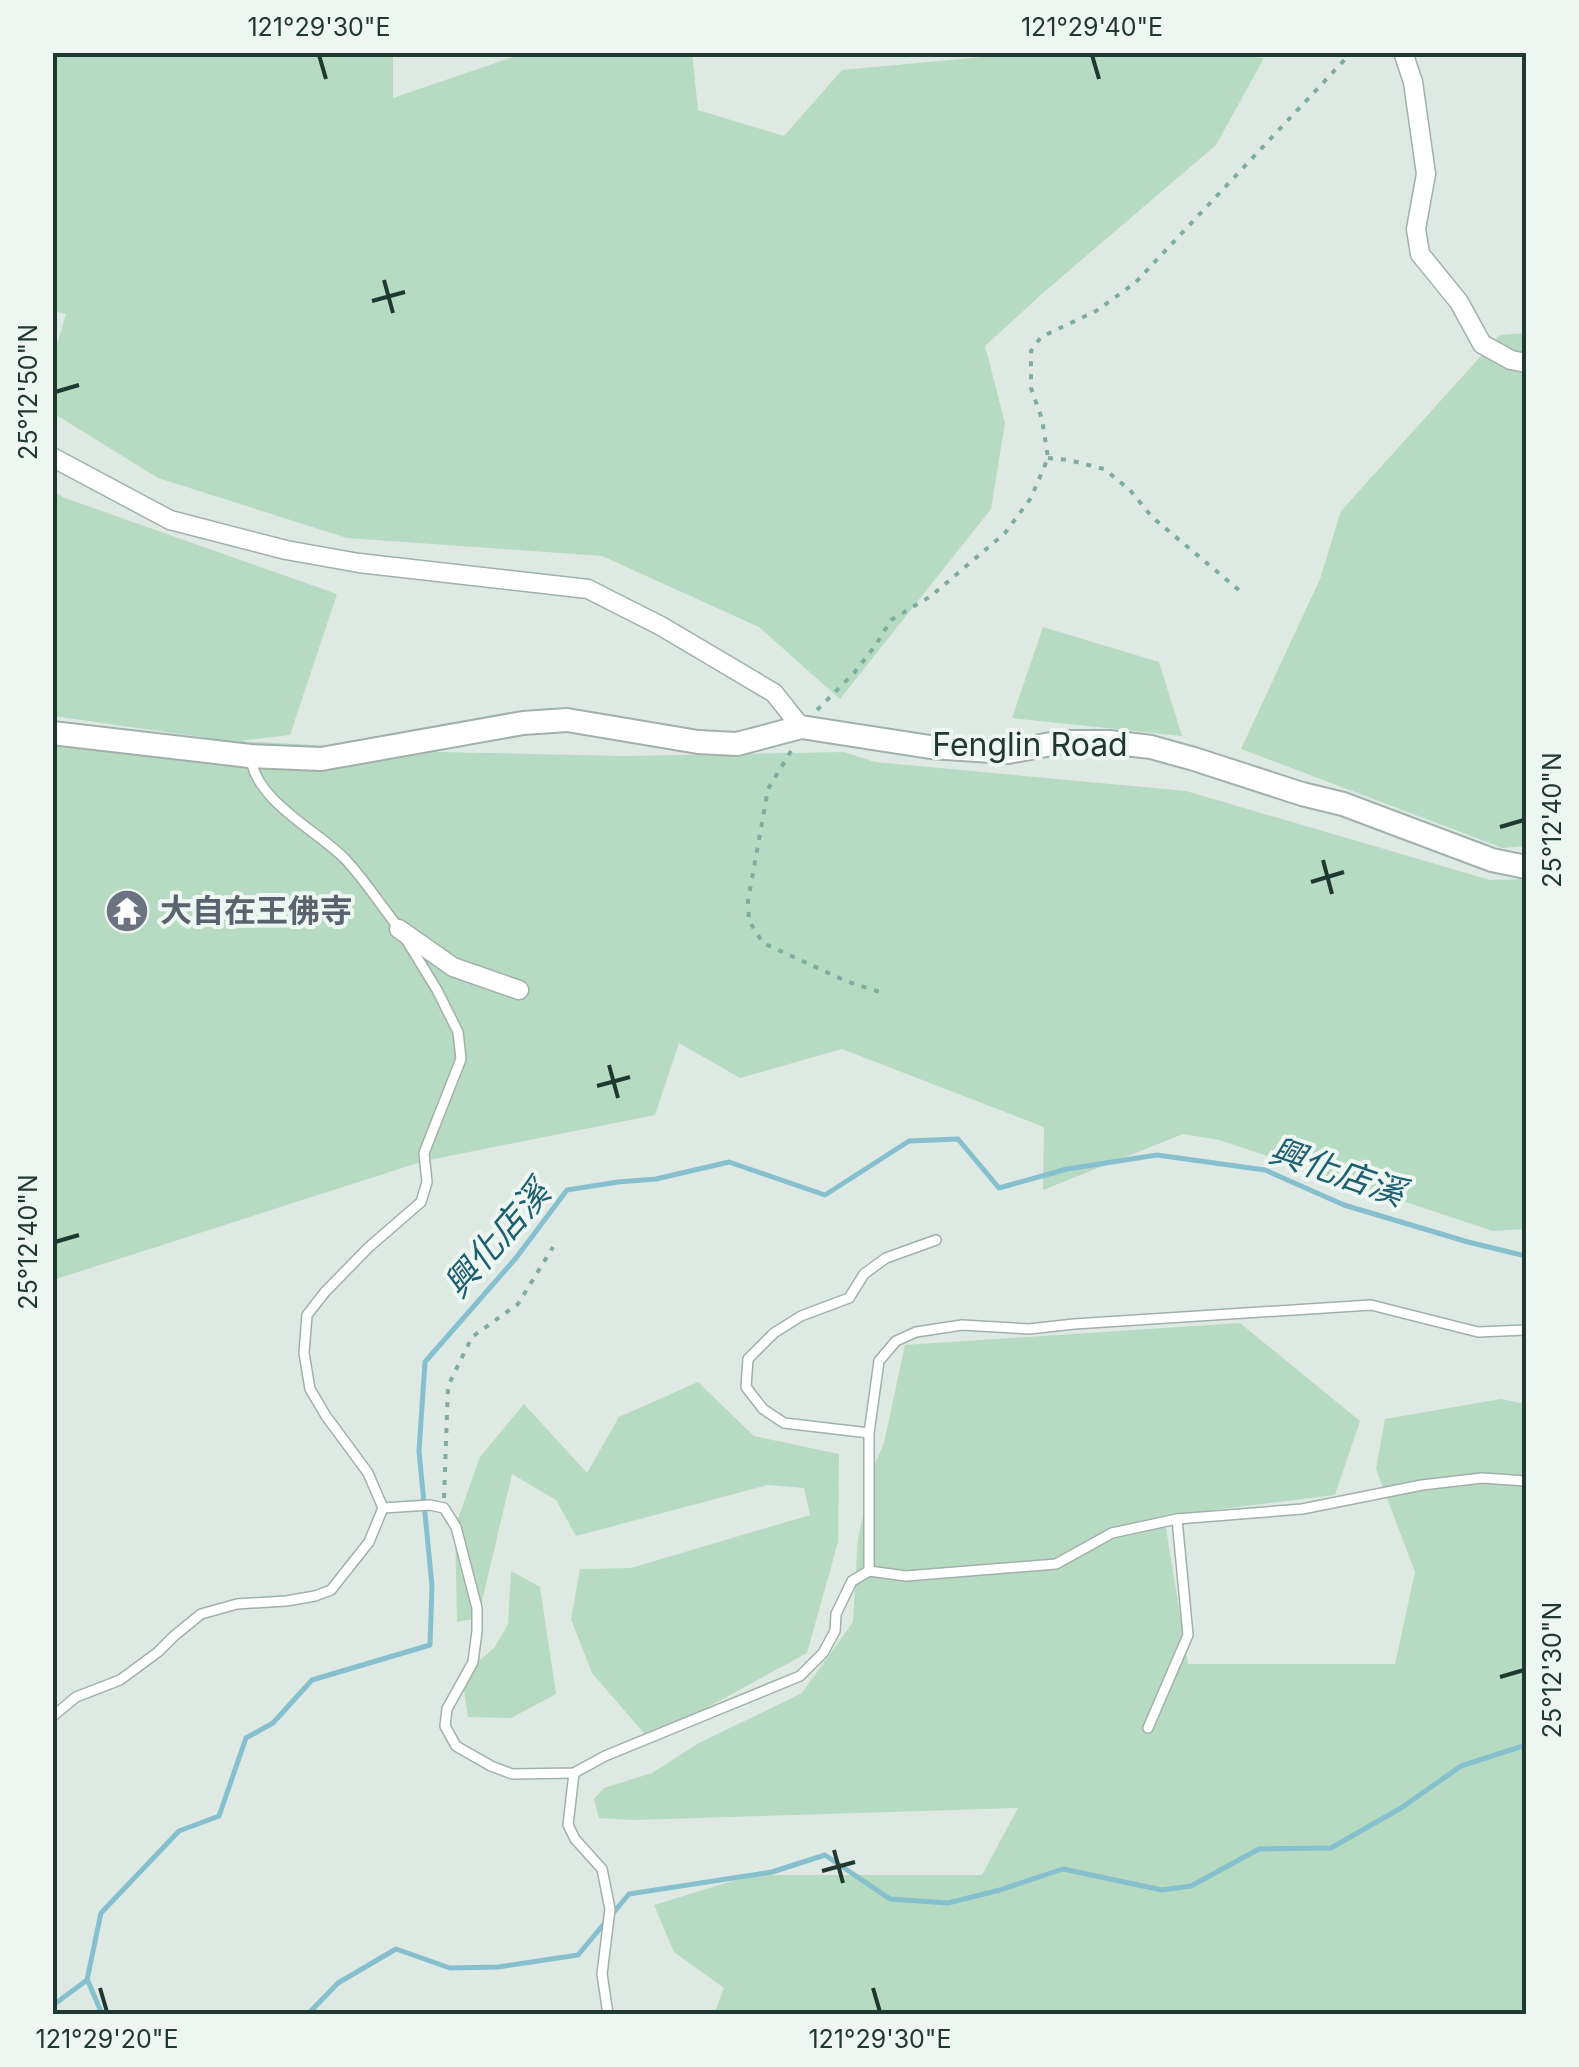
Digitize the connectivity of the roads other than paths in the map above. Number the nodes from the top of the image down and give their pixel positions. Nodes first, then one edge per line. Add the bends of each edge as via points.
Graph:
1 (1403, 52) edge
2 (1526, 364) edge
3 (52, 457) edge
4 (801, 727) junction
5 (52, 733) edge
6 (250, 756) junction
7 (1526, 868) edge
8 (399, 928) junction
9 (519, 990) dead end
10 (936, 1240) dead end
11 (1526, 1330) edge
12 (869, 1433) junction
13 (1526, 1481) edge
14 (383, 1508) junction
15 (1177, 1519) junction
16 (870, 1571) junction
17 (52, 1717) edge
18 (1148, 1728) dead end
19 (574, 1773) junction
20 (608, 2014) edge

1 - 2 street via 1426,174 1416,229 1420,254 1482,344
3 - 4 street via 170,520 270,546 588,589 774,693
4 - 6 street, Fenglin Road via 737,744 567,720 321,758
4 - 7 street, Fenglin Road via 1008,752 1062,742 1151,747
5 - 6 street, Fenglin Road
6 - 8 lane via 278,804 344,858
8 - 9 street via 453,967
8 - 14 lane via 458,1032 462,1059 424,1153 421,1202 368,1247 307,1315 304,1353 310,1389 368,1473
10 - 12 lane via 886,1258 864,1274 849,1298 802,1316 748,1359 746,1386 784,1423
11 - 12 lane via 1478,1332 1371,1304 916,1332 896,1341 879,1361
12 - 16 lane
13 - 15 lane via 1482,1478 1302,1509
14 - 17 lane via 369,1542 331,1590 201,1614 120,1680 76,1697
14 - 19 lane via 444,1508 456,1527 477,1608 473,1662 446,1709 445,1726 456,1746 512,1774
15 - 16 lane via 1112,1532 1056,1564 906,1576
15 - 18 lane via 1188,1635
16 - 19 lane via 852,1580 823,1653 800,1676
19 - 20 lane via 568,1825 602,1869 610,1909 602,1974

